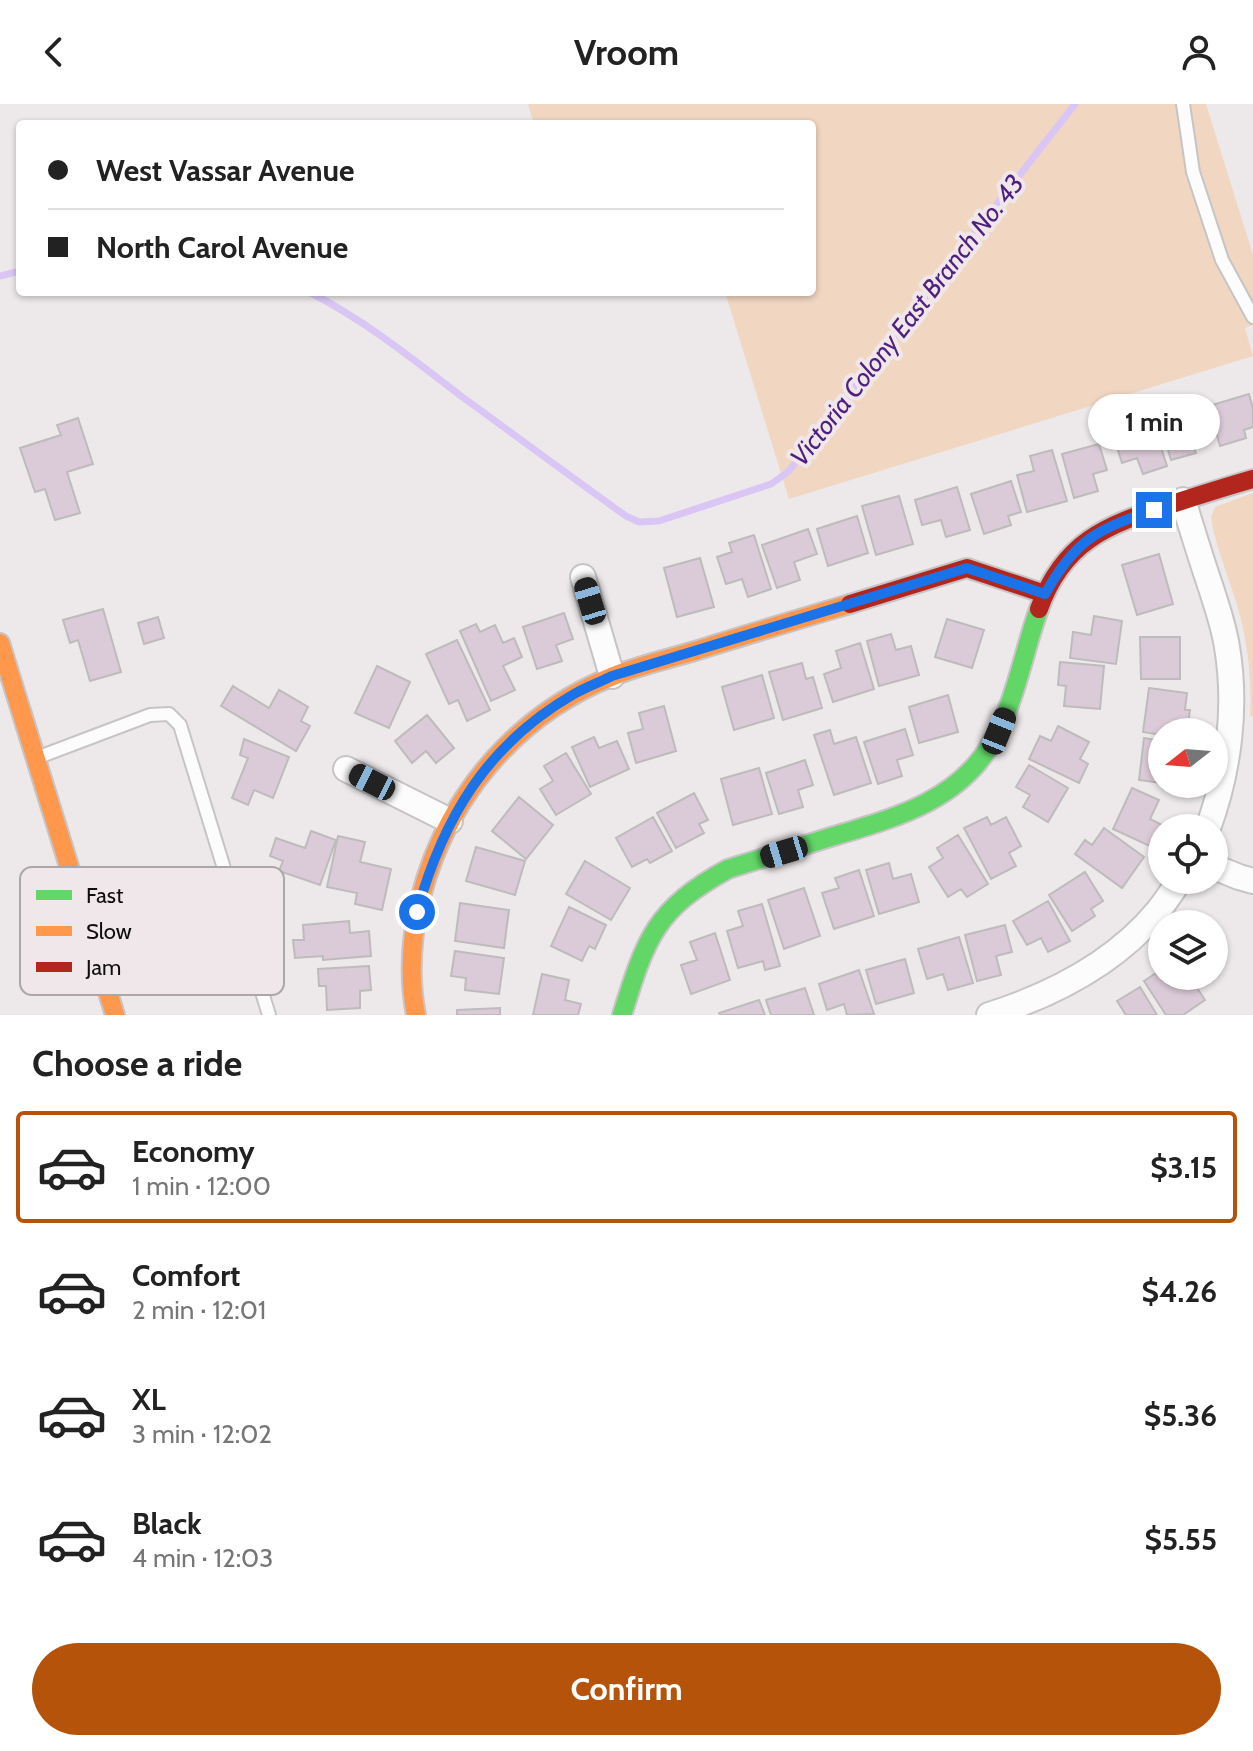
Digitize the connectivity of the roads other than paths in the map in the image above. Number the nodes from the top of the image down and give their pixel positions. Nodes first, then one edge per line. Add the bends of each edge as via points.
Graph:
1 (1183, 104) edge
2 (1253, 317) edge
3 (1253, 479) edge
4 (1183, 500) junction
5 (583, 577) dead end
6 (1045, 594) junction
7 (0, 643) edge
8 (612, 676) junction
9 (36, 757) junction
10 (346, 769) dead end
11 (1212, 814) edge
12 (450, 821) junction
13 (70, 867) edge
14 (224, 867) edge
15 (1228, 873) edge
16 (1253, 881) edge
17 (1170, 894) edge
18 (109, 995) edge
19 (263, 995) edge
20 (115, 1015) edge
21 (269, 1015) edge
22 (416, 1015) edge
23 (622, 1015) edge
24 (989, 1015) edge

1 - 2 lane via 1193,172 1222,260
3 - 4 street
4 - 6 street via 1099,531 1072,552
4 - 11 street via 1218,612 1231,681 1229,738
5 - 8 street
6 - 8 street via 967,568
6 - 23 street via 999,731 966,777 896,817 728,869 702,882 665,914 651,934
7 - 9 street
8 - 12 street via 532,723 496,756
9 - 13 street
9 - 14 lane via 150,715 169,714 180,725
10 - 12 street
12 - 22 street via 417,912 412,984
15 - 16 street
17 - 24 street via 1113,954 1047,993
18 - 20 street
19 - 21 lane

